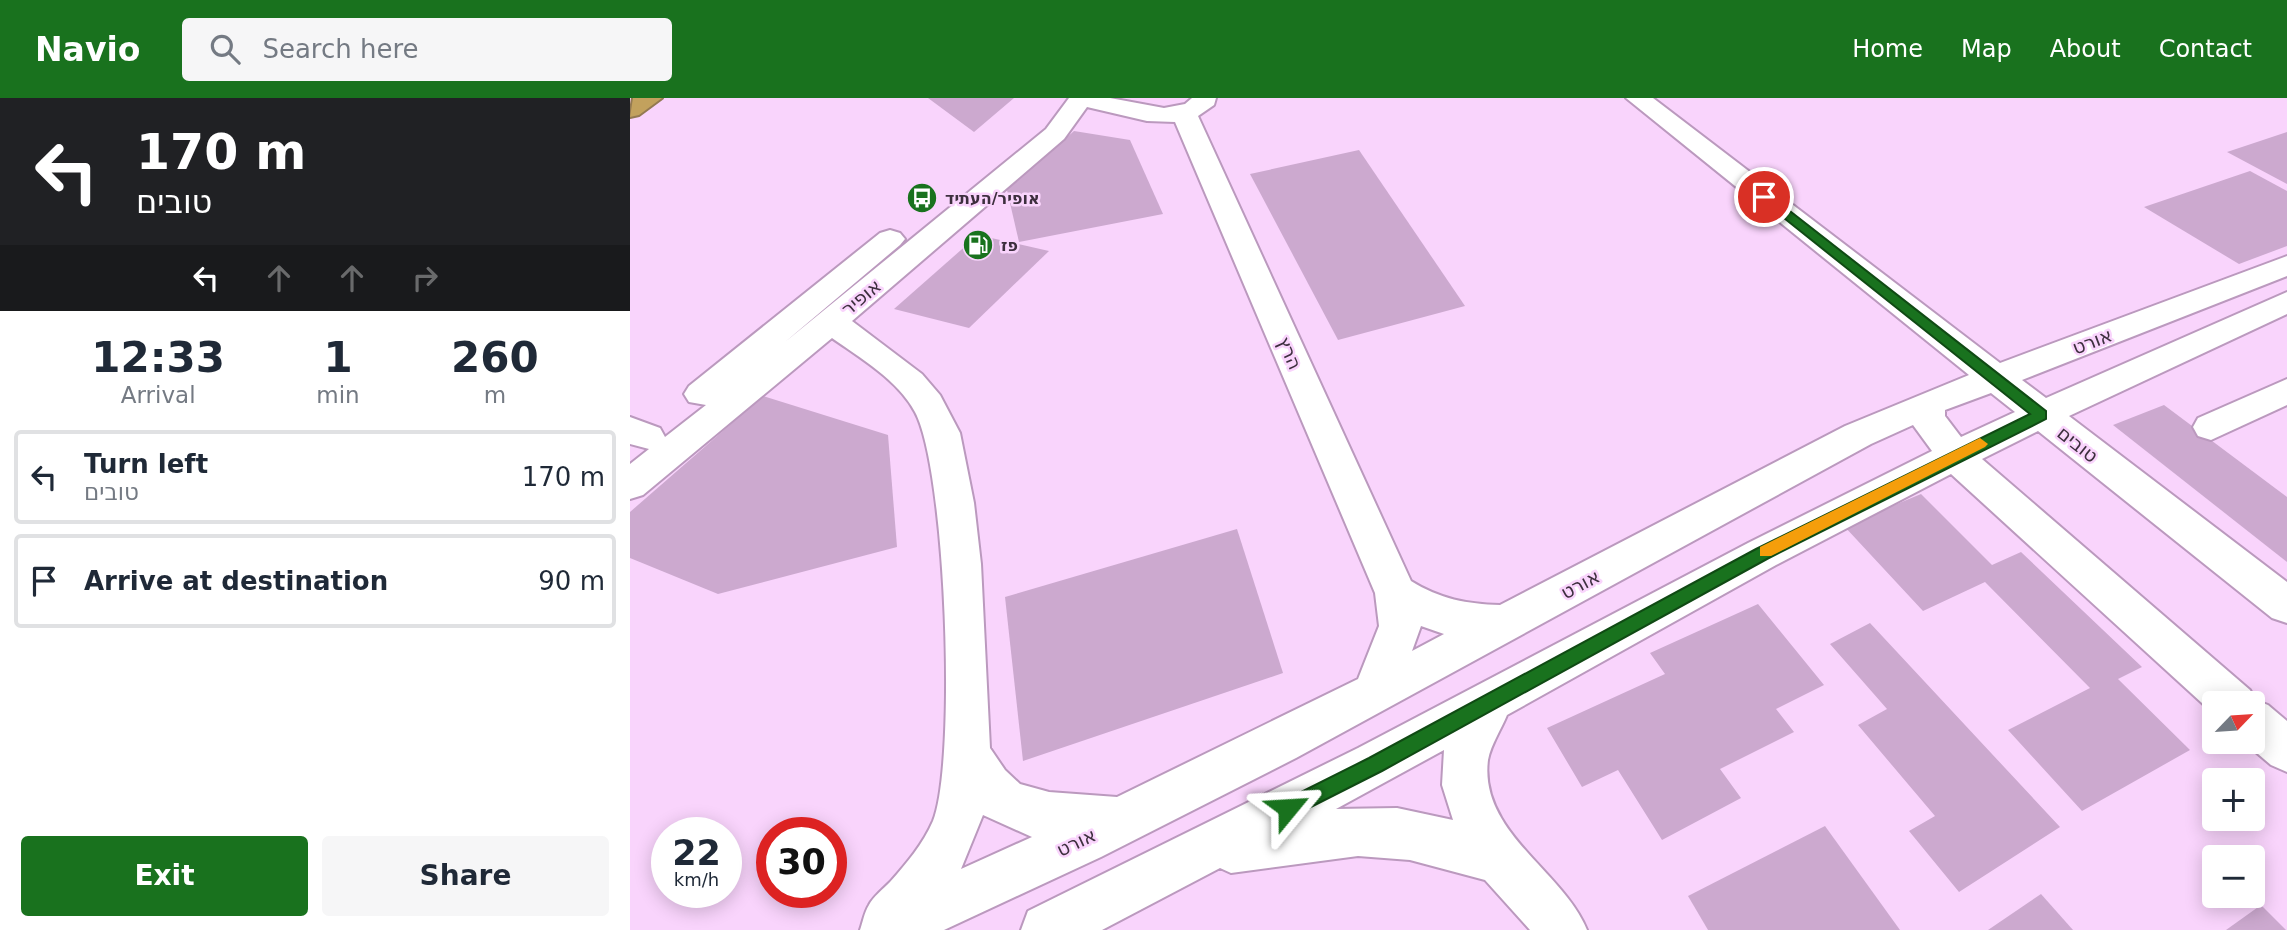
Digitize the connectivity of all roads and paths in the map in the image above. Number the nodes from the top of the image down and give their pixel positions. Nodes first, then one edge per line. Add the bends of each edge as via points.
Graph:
1 (638, 98) edge
2 (650, 98) edge
3 (1052, 98) edge
4 (1083, 98) edge
5 (1638, 98) edge
6 (630, 103) edge
7 (1194, 105) edge
8 (630, 110) edge
9 (1144, 113) junction
10 (1055, 134) junction
11 (2287, 265) edge
12 (2287, 302) edge
13 (831, 322) junction
14 (1995, 378) junction
15 (2287, 391) edge
16 (1929, 403) junction
17 (2040, 415) junction
18 (2211, 427) dead end
19 (636, 439) edge
20 (1955, 456) junction
21 (630, 485) edge
22 (1396, 593) junction
23 (2287, 606) edge
24 (1507, 623) junction
25 (2219, 691) edge
26 (1375, 692) junction
27 (1492, 700) junction
28 (2265, 732) edge
29 (2287, 751) edge
30 (967, 753) junction
31 (1123, 820) junction
32 (1200, 853) junction
33 (1501, 860) junction
34 (883, 930) edge
35 (1047, 930) edge
36 (1561, 930) edge

1 - 6 highway
2 - 8 highway
3 - 19 street, אופיר via 1029,125
4 - 9 street, הרץ
4 - 10 street, אופיר
5 - 14 street, טובים
7 - 9 street, הרץ
7 - 22 street, הרץ
9 - 10 street via 1108,112
10 - 13 street, אופיר
11 - 14 street, אורט
12 - 17 street
13 - 21 street, אופיר
13 - 30 street via 883,359 926,401 944,440 965,623
14 - 16 street, אורט
14 - 17 street, טובים
15 - 18 street
16 - 20 street via 1927,418
16 - 24 street, אורט via 1858,435
17 - 20 street
17 - 23 street, טובים
20 - 25 street
20 - 27 street
22 - 24 street via 1430,614 1468,623
22 - 26 street, הרץ via 1400,626
24 - 26 street, אורט
26 - 31 street, אורט
27 - 32 street
27 - 33 street via 1465,760 1467,791
28 - 29 street
30 - 31 street via 993,792 1025,810 1059,819
30 - 34 street via 960,813 942,853
31 - 34 street, אורט
32 - 33 street via 1395,832
32 - 35 street
33 - 36 street via 1531,888

